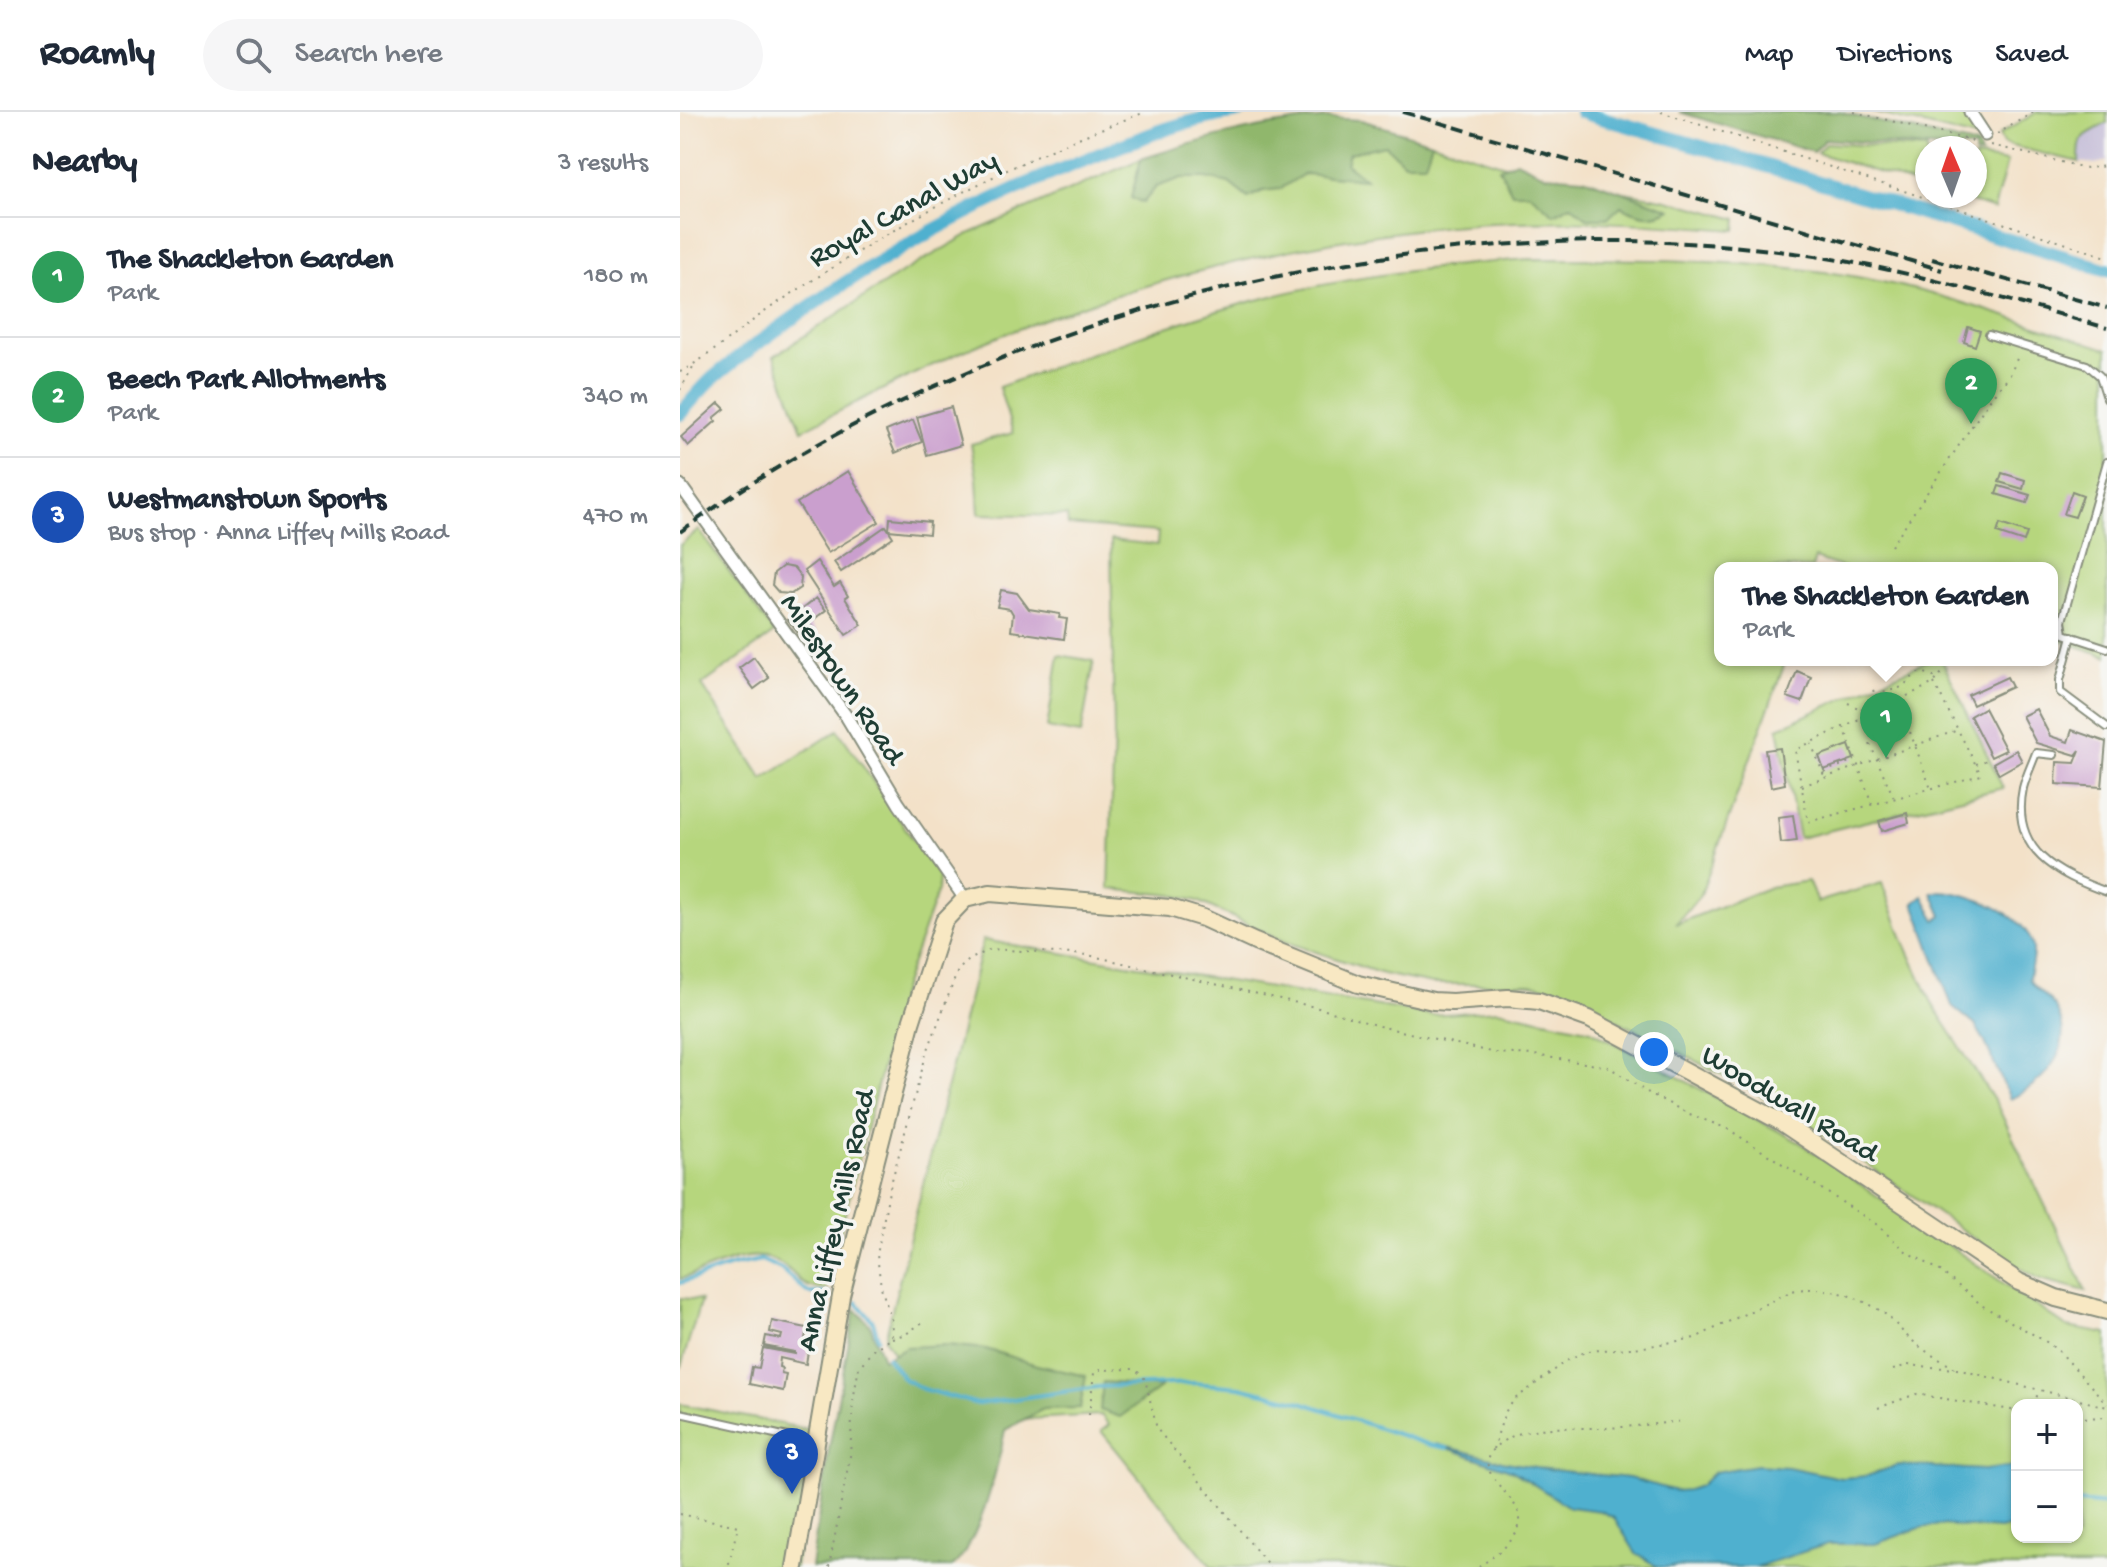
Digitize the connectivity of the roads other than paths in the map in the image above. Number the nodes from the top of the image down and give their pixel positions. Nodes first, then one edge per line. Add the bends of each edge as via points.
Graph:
1 (1970, 112) edge
2 (1990, 135) road end
3 (1989, 335) dead end
4 (2107, 398) edge
5 (2107, 462) edge
6 (680, 485) edge
7 (2072, 636) junction
8 (2107, 648) edge
9 (2107, 727) edge
10 (2054, 755) dead end
11 (2107, 892) edge
12 (965, 899) junction
13 (2107, 1311) edge
14 (680, 1413) edge
15 (815, 1443) junction
16 (795, 1567) edge

1 - 2 street
3 - 4 lane via 2087,365 2100,376
5 - 7 lane via 2062,621 2064,634
6 - 12 street, Milestown Road via 846,716
7 - 8 lane
7 - 9 lane via 2060,692
10 - 11 lane via 2036,753 2023,789 2024,829 2034,853
12 - 13 main road, Woodwall Road via 990,893 1170,908 1358,984 1433,1001 1539,1001 1589,1019 1781,1122 2019,1282
12 - 15 main road, Anna Liffey Mills Road via 944,921 911,1023 841,1296
14 - 15 lane
15 - 16 main road, Anna Liffey Mills Road

